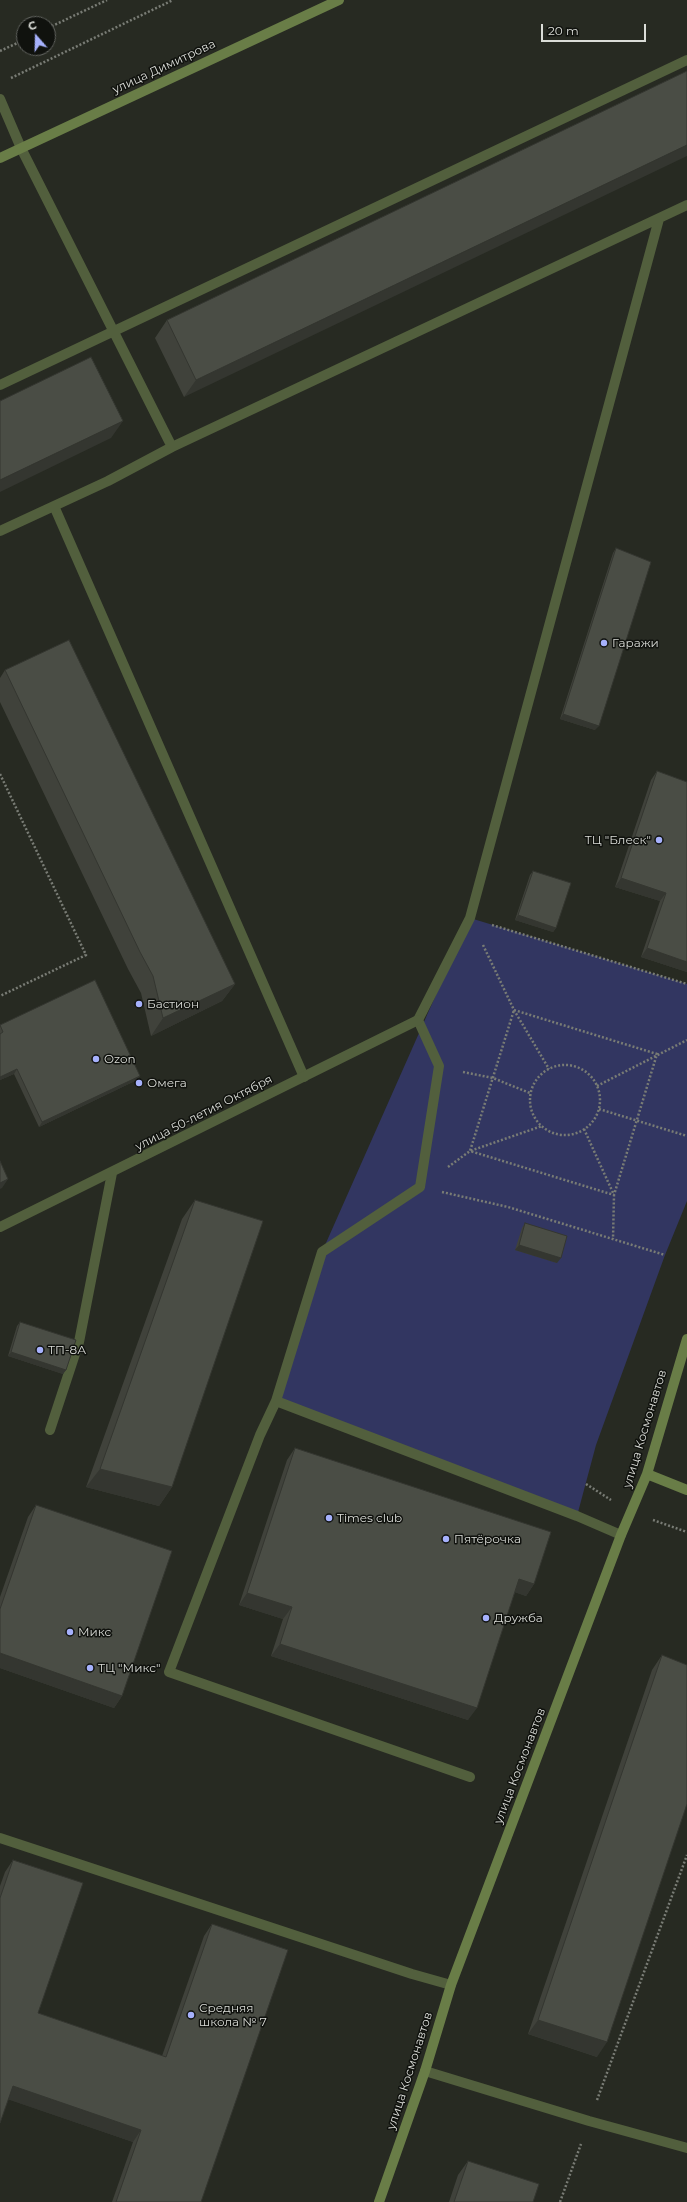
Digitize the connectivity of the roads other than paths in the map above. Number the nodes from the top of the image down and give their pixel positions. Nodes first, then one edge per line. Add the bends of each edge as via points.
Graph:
1 (339, 0) edge
2 (687, 60) edge
3 (0, 99) edge
4 (21, 148) junction
5 (0, 158) edge
6 (687, 205) edge
7 (659, 219) junction
8 (115, 330) junction
9 (0, 385) edge
10 (172, 446) junction
11 (54, 506) junction
12 (0, 531) edge
13 (418, 1020) junction
14 (304, 1077) junction
15 (112, 1173) junction
16 (0, 1227) edge
17 (687, 1339) edge
18 (683, 1362) edge
19 (276, 1401) junction
20 (50, 1430) dead end
21 (647, 1474) junction
22 (687, 1490) edge
23 (621, 1536) junction
24 (470, 1777) dead end
25 (0, 1838) edge
26 (451, 1985) junction
27 (425, 2070) junction
28 (687, 2148) edge
29 (379, 2202) edge

1 - 4 main road, улица Димитрова
2 - 8 street
3 - 4 street
4 - 5 main road, улица Димитрова
4 - 8 street
6 - 7 street
7 - 10 street
7 - 13 street via 470,918
8 - 9 street
8 - 10 street
10 - 11 street via 108,481
11 - 12 street
11 - 14 street
13 - 14 street, улица 50-летия Октября
13 - 19 street via 439,1066 420,1187 322,1252
14 - 15 street, улица 50-летия Октября
15 - 16 street, улица 50-летия Октября
15 - 20 street via 79,1342
17 - 18 main road, улица Космонавтов
18 - 21 main road, улица Космонавтов
19 - 23 street via 577,1516
19 - 24 street via 260,1435 169,1672
21 - 22 main road
21 - 23 main road, улица Космонавтов
23 - 26 main road, улица Космонавтов
25 - 26 street via 404,1972
26 - 27 main road, улица Космонавтов
27 - 28 street via 589,2121
27 - 29 main road, улица Космонавтов

